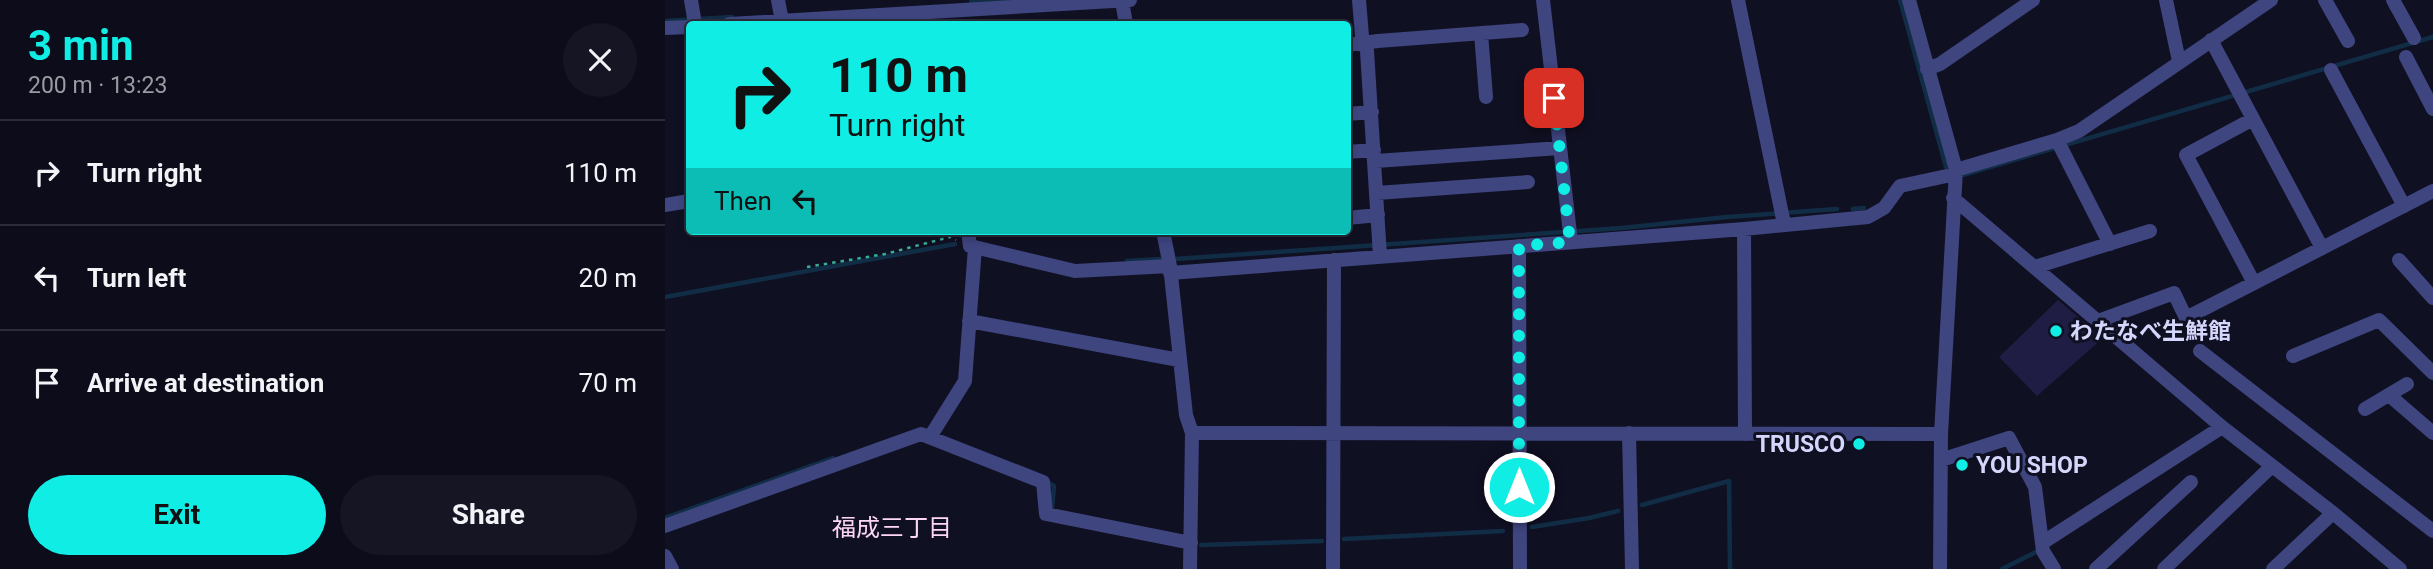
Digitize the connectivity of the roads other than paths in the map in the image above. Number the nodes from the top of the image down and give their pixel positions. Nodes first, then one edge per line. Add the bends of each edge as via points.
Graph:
1 (691, 0) edge
2 (1130, 0) edge
3 (1359, 0) edge
4 (1543, 0) edge
5 (1738, 0) edge
6 (1909, 0) edge
7 (2033, 0) edge
8 (2167, 0) edge
9 (2271, 0) edge
10 (2325, 0) edge
11 (2393, 0) edge
12 (1122, 1) edge
13 (1079, 2) edge
14 (878, 7) edge
15 (780, 12) edge
16 (931, 19) edge
17 (861, 20) edge
18 (693, 21) edge
19 (742, 21) edge
20 (1125, 21) edge
21 (686, 24) edge
22 (665, 29) edge
23 (1522, 30) dead end
24 (1481, 33) junction
25 (2414, 38) dead end
26 (2211, 40) junction
27 (2348, 41) dead end
28 (1365, 43) junction
29 (1351, 45) edge
30 (2406, 57) dead end
31 (2179, 61) junction
32 (1927, 69) junction
33 (2331, 70) dead end
34 (2427, 84) edge
35 (1486, 97) dead end
36 (2433, 109) edge
37 (1372, 112) junction
38 (1351, 114) edge
39 (2253, 119) junction
40 (2059, 145) junction
41 (1560, 148) junction
42 (1351, 152) edge
43 (1375, 155) junction
44 (1956, 172) junction
45 (1528, 182) dead end
46 (2433, 191) edge
47 (1377, 193) junction
48 (1953, 198) junction
49 (686, 202) edge
50 (665, 205) edge
51 (2404, 206) junction
52 (1378, 215) junction
53 (1783, 217) junction
54 (1351, 218) edge
55 (1744, 229) junction
56 (2150, 231) dead end
57 (1570, 234) junction
58 (969, 235) edge
59 (1164, 235) edge
60 (2110, 244) junction
61 (1519, 246) junction
62 (975, 247) junction
63 (1380, 248) junction
64 (2322, 248) junction
65 (1334, 260) junction
66 (2399, 260) dead end
67 (2035, 267) junction
68 (1170, 269) junction
69 (2254, 283) junction
70 (2433, 298) edge
71 (969, 321) junction
72 (2098, 321) junction
73 (2200, 351) dead end
74 (2293, 356) dead end
75 (1179, 360) junction
76 (2433, 373) edge
77 (2407, 384) dead end
78 (2389, 395) junction
79 (2365, 409) dead end
80 (2222, 427) junction
81 (1192, 433) junction
82 (1333, 433) junction
83 (1519, 433) junction
84 (1629, 433) junction
85 (2433, 433) edge
86 (1745, 434) junction
87 (1941, 434) junction
88 (930, 438) junction
89 (1941, 460) junction
90 (2273, 466) junction
91 (2191, 482) dead end
92 (2333, 513) junction
93 (665, 526) edge
94 (2433, 531) edge
95 (1191, 543) junction
96 (2042, 543) junction
97 (665, 556) edge
98 (672, 569) edge
99 (1190, 569) edge
100 (1333, 569) edge
101 (1520, 569) edge
102 (1632, 569) edge
103 (1940, 569) edge
104 (2054, 569) edge
105 (2096, 569) edge
106 (2164, 569) edge
107 (2273, 569) edge
108 (2400, 569) edge

1 - 18 street
2 - 12 street
3 - 28 street
4 - 41 street
5 - 53 street
6 - 32 street
7 - 32 street
8 - 31 street
9 - 26 street
10 - 27 street
11 - 25 street
12 - 13 street
12 - 20 street
13 - 16 street
14 - 16 street
14 - 17 street
15 - 17 street
15 - 19 street
21 - 22 street
23 - 24 street
24 - 28 street
24 - 35 street
26 - 31 street
26 - 39 street
28 - 29 street
28 - 37 street
30 - 34 street
31 - 40 street
32 - 44 street
33 - 51 street
34 - 36 street
37 - 38 street
37 - 43 street
39 - 64 street
39 - 69 street via 2186,155
40 - 44 street
40 - 60 street
41 - 43 street
41 - 57 street
42 - 43 street
43 - 47 street
44 - 48 street
44 - 53 street via 1900,186 1884,208 1868,217
45 - 47 street
46 - 51 street
47 - 52 street
48 - 67 street
48 - 87 street
49 - 50 street
51 - 64 street
52 - 54 street
52 - 63 street
53 - 55 street
55 - 57 street
55 - 86 street
56 - 60 street
57 - 61 street
58 - 62 street via 970,246
59 - 68 street
60 - 67 street
61 - 63 street
61 - 83 street
62 - 68 street via 1075,271
62 - 71 street
63 - 65 street
64 - 69 street
65 - 68 street
65 - 82 street
66 - 70 street
67 - 72 street
68 - 75 street
69 - 72 street via 2186,318 2174,293
71 - 75 street
71 - 88 street via 965,381
72 - 80 street
73 - 94 street
74 - 76 street via 2379,320
75 - 81 street
77 - 78 street
78 - 79 street
78 - 85 street
80 - 90 street
80 - 96 street
81 - 82 street
81 - 95 street
82 - 83 street
82 - 100 street
83 - 84 street
83 - 101 street
84 - 86 street
84 - 102 street
86 - 87 street
87 - 89 street
88 - 93 street via 921,434
88 - 95 street via 1043,482 1046,514
89 - 96 street via 2009,438 2035,486
89 - 103 street
90 - 92 street
90 - 106 street
91 - 105 street
92 - 107 street
92 - 108 street
95 - 99 street
96 - 104 street
97 - 98 street

